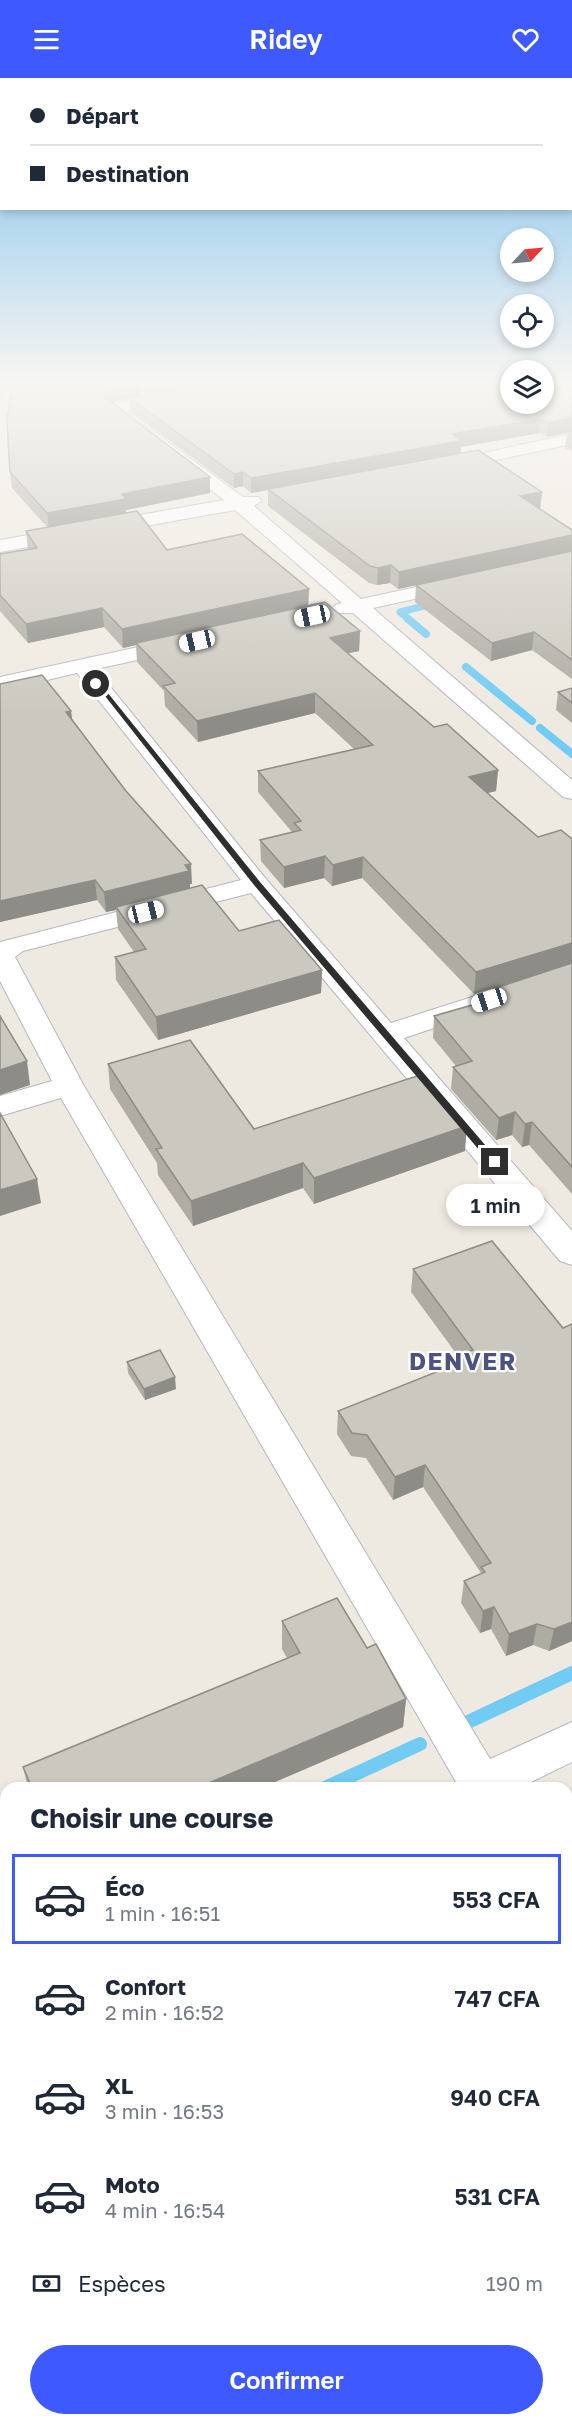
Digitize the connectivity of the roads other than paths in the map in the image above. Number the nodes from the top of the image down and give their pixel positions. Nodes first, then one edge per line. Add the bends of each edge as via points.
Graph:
1 (227, 495) edge
2 (272, 497) edge
3 (239, 503) junction
4 (0, 546) edge
5 (482, 579) edge
6 (357, 606) junction
7 (323, 613) edge
8 (197, 641) edge
9 (82, 666) junction
10 (0, 684) edge
11 (572, 792) edge
12 (257, 884) junction
13 (572, 973) edge
14 (386, 1034) junction
15 (69, 1086) junction
16 (0, 1106) edge
17 (572, 1253) edge
18 (572, 1741) edge
19 (475, 1782) edge
20 (488, 1782) edge

1 - 3 street
2 - 3 street
3 - 4 street
3 - 6 street
5 - 6 street
6 - 7 street
6 - 11 street
8 - 9 street
9 - 10 street
9 - 12 street
12 - 14 street
12 - 15 street via 13,945 0,955
13 - 14 street
14 - 17 street
15 - 16 street
15 - 19 street
18 - 20 street

